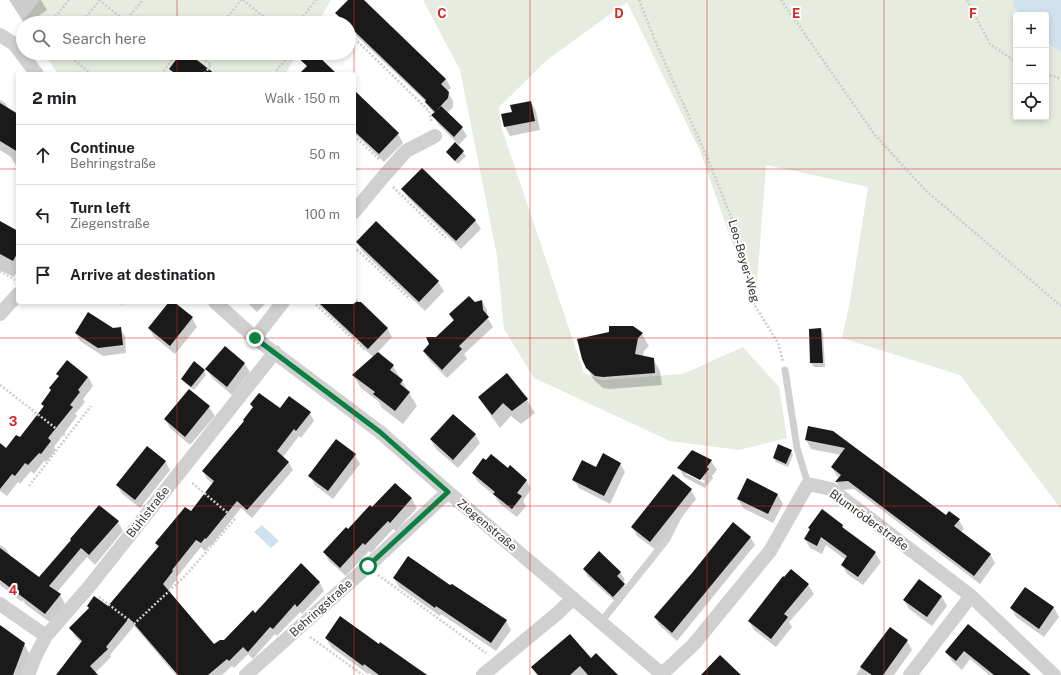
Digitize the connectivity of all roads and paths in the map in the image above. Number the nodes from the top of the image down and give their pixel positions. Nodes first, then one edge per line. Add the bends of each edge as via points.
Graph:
1 (69, 0) edge
2 (100, 0) edge
3 (143, 0) edge
4 (242, 0) edge
5 (316, 0) edge
6 (639, 0) edge
7 (781, 0) edge
8 (967, 0) edge
9 (56, 16) edge
10 (87, 16) edge
11 (119, 16) edge
12 (131, 16) edge
13 (228, 16) edge
14 (262, 16) edge
15 (303, 16) edge
16 (0, 35) edge
17 (356, 40) edge
18 (16, 47) edge
19 (26, 60) edge
20 (73, 60) edge
21 (172, 60) edge
22 (205, 60) edge
23 (285, 60) edge
24 (1013, 60) edge
25 (35, 72) edge
26 (88, 72) edge
27 (163, 72) edge
28 (206, 72) edge
29 (276, 72) edge
30 (1049, 75) edge
31 (1061, 79) edge
32 (435, 136) joint
33 (356, 138) edge
34 (386, 173) junction
35 (356, 210) edge
36 (446, 238) dead end
37 (356, 249) edge
38 (0, 271) edge
39 (16, 281) edge
40 (16, 296) edge
41 (409, 298) dead end
42 (217, 304) edge
43 (281, 304) edge
44 (315, 304) edge
45 (1061, 306) edge
46 (0, 314) edge
47 (255, 338) junction
48 (366, 351) dead end
49 (275, 352) junction
50 (785, 370) joint
51 (0, 385) edge
52 (91, 406) dead end
53 (67, 437) junction
54 (180, 472) junction
55 (808, 484) junction
56 (29, 486) dead end
57 (448, 492) junction
58 (682, 509) dead end
59 (380, 576) dead end
60 (88, 588) junction
61 (971, 596) junction
62 (573, 598) junction
63 (0, 604) edge
64 (601, 622) junction
65 (298, 628) junction
66 (46, 636) junction
67 (498, 662) junction
68 (662, 674) edge
69 (28, 675) edge
70 (246, 675) edge
71 (363, 675) edge
72 (483, 675) edge
73 (910, 675) edge
74 (1054, 675) edge

1 - 9 path
2 - 10 path
2 - 11 path
3 - 12 path
4 - 13 path
4 - 14 path
5 - 15 path
6 - 50 path, Leo-Beyer-Weg via 736,229 754,304 778,343
7 - 45 path via 875,135 925,190
8 - 24 path via 990,44
16 - 18 street
17 - 32 path via 429,111
19 - 25 street
20 - 26 path
21 - 27 path
22 - 28 path via 211,65
23 - 29 path
30 - 31 path
32 - 34 street via 406,151
33 - 34 path
34 - 35 street
34 - 36 path
37 - 41 path
38 - 39 path
40 - 46 street
42 - 47 street, Ziegenstraße
43 - 47 street
44 - 48 path
47 - 49 street, Ziegenstraße
49 - 54 street, Bühlstraße
49 - 57 street, Ziegenstraße via 380,432
50 - 55 lane via 797,448
51 - 53 path
52 - 53 path
53 - 56 path
54 - 60 street, Bühlstraße
54 - 60 path via 235,519 185,576 134,624
55 - 61 street, Blumröderstraße via 831,489
55 - 68 street via 770,551 694,644
57 - 62 street, Ziegenstraße
57 - 65 street, Behringstraße
58 - 64 lane via 667,540
59 - 67 path
60 - 66 street, Bühlstraße
61 - 73 street
61 - 74 street, Blumröderstraße
62 - 64 street, Ziegenstraße
62 - 67 street
63 - 66 street
64 - 68 street, Ziegenstraße
65 - 70 street, Behringstraße
65 - 71 path
66 - 69 street, Bühlstraße
67 - 72 street

